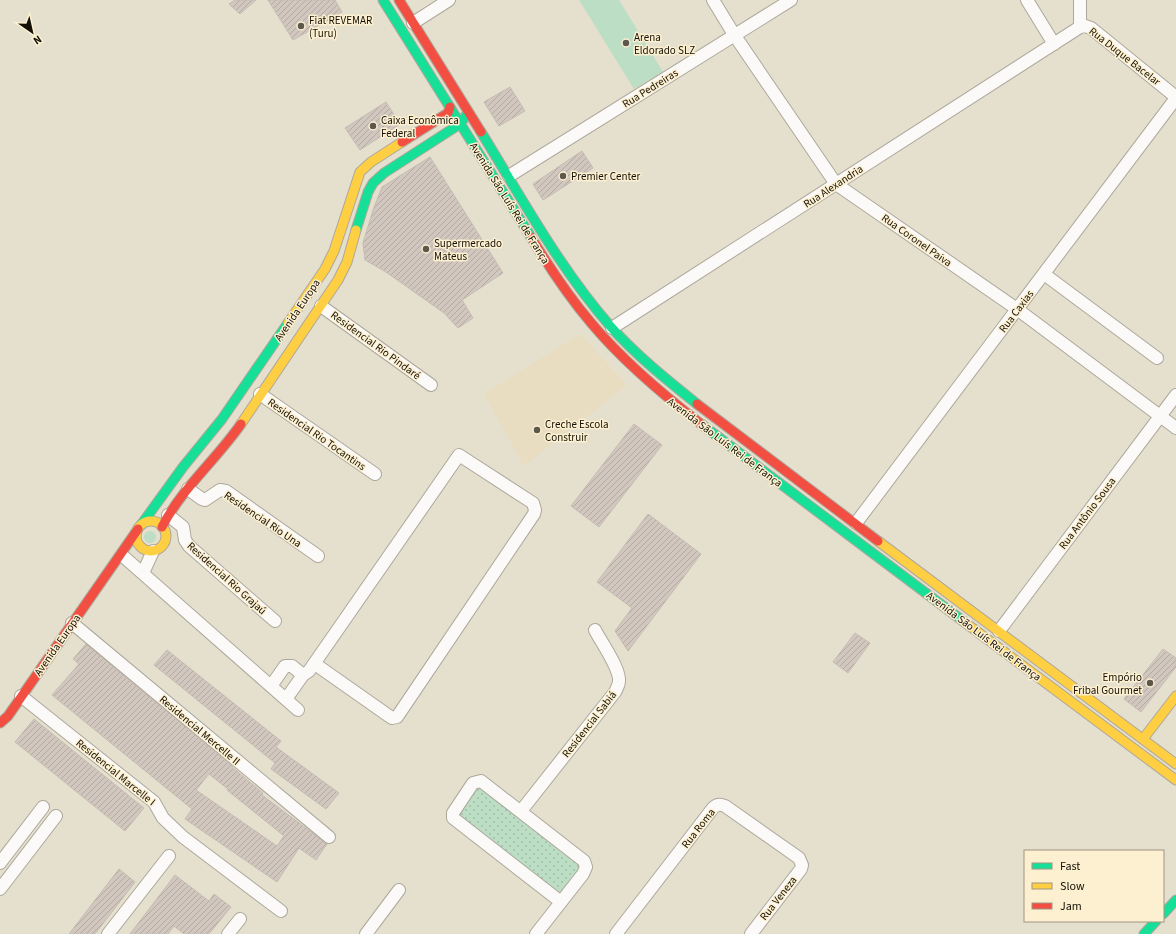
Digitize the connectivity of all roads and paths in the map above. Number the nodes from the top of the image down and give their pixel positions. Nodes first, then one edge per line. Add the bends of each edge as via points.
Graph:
1 (383, 0) edge
2 (399, 0) edge
3 (449, 0) edge
4 (714, 0) edge
5 (791, 0) edge
6 (1027, 0) edge
7 (1080, 0) edge
8 (413, 23) junction
9 (1080, 27) junction
10 (735, 36) junction
11 (1054, 44) junction
12 (1176, 98) edge
13 (450, 107) junction
14 (469, 112) junction
15 (460, 124) junction
16 (509, 176) junction
17 (836, 184) junction
18 (347, 208) junction
19 (362, 212) junction
20 (1044, 274) junction
21 (320, 306) junction
22 (1017, 309) junction
23 (612, 328) junction
24 (1157, 358) dead end
25 (431, 384) dead end
26 (260, 394) junction
27 (1176, 395) edge
28 (1160, 416) junction
29 (1176, 428) edge
30 (375, 474) dead end
31 (188, 489) junction
32 (168, 515) junction
33 (856, 523) junction
34 (139, 527) junction
35 (162, 527) junction
36 (141, 547) junction
37 (153, 550) junction
38 (123, 554) junction
39 (318, 556) dead end
40 (143, 573) junction
41 (275, 621) dead end
42 (72, 623) junction
43 (595, 630) dead end
44 (999, 631) junction
45 (315, 664) junction
46 (303, 675) junction
47 (271, 686) junction
48 (22, 696) junction
49 (1176, 696) edge
50 (286, 699) junction
51 (298, 710) dead end
52 (0, 723) edge
53 (1143, 739) junction
54 (1176, 764) edge
55 (1176, 780) edge
56 (43, 807) dead end
57 (521, 811) junction
58 (56, 816) dead end
59 (329, 837) dead end
60 (169, 856) dead end
61 (0, 862) edge
62 (801, 862) joint
63 (0, 889) edge
64 (399, 890) dead end
65 (1176, 900) edge
66 (561, 902) junction
67 (281, 911) dead end
68 (1164, 913) edge
69 (240, 919) dead end
70 (1155, 922) edge
71 (108, 934) edge
72 (228, 934) edge
73 (366, 934) edge
74 (536, 934) edge
75 (616, 934) edge
76 (751, 934) edge
77 (1144, 934) edge

1 - 13 main road, Avenida São Luís Rei de França
2 - 8 main road, Avenida São Luís Rei de França
3 - 8 street
4 - 10 street, Rua Coronel Paiva
5 - 10 street, Rua Pedreiras
6 - 11 street
7 - 9 street
8 - 14 main road, Avenida São Luís Rei de França
9 - 11 street, Rua Duque Bacelar
9 - 12 street, Rua Duque Bacelar via 1091,28
10 - 16 street, Rua Pedreiras via 605,110
10 - 17 street, Rua Coronel Paiva
11 - 17 street, Rua Alexandria
12 - 20 street, Rua Caxias
13 - 15 main road, Avenida São Luís Rei de França
13 - 18 main road, Avenida Europa via 445,115 364,168
14 - 15 main road
14 - 16 main road, Avenida São Luís Rei de França
15 - 19 main road, Avenida Europa via 380,176 371,187
15 - 55 main road, Avenida São Luís Rei de França via 540,252 582,312 641,375 664,396 847,535
16 - 23 main road, Avenida São Luís Rei de França via 572,276
17 - 22 street, Rua Coronel Paiva
17 - 23 street, Rua Alexandria
18 - 19 main road
18 - 34 main road, Avenida Europa via 326,269 222,419
19 - 21 main road, Avenida Europa via 343,271
20 - 22 street, Rua Caxias
20 - 24 street
21 - 25 street, Residencial Rio Pindaré
21 - 26 main road, Avenida Europa
22 - 28 street, Rua Coronel Paiva
22 - 33 street, Rua Caxias via 925,423
23 - 33 main road, Avenida São Luís Rei de França via 686,396
26 - 30 street, Residencial Rio Tocantins
26 - 31 main road, Avenida Europa via 226,443
27 - 28 street, Rua Antônio Sousa
28 - 29 street, Rua Coronel Paiva
28 - 44 street, Rua Antônio Sousa
31 - 32 main road, Avenida Europa
31 - 39 street, Residencial Rio Una via 206,500 220,490 226,491
32 - 35 main road, Avenida Europa
32 - 41 street, Residencial Rio Grajaú via 183,527 185,540 189,546
33 - 44 main road, Avenida São Luís Rei de França
34 - 35 main road via 154,521
34 - 36 main road via 136,538
34 - 38 main road, Avenida Europa
35 - 37 main road, Avenida Europa via 166,536 162,546
36 - 37 main road via 148,551
36 - 38 main road, Avenida Europa
37 - 40 street
38 - 40 street
38 - 42 main road, Avenida Europa via 111,566
40 - 47 street
42 - 48 main road, Avenida Europa
42 - 59 street, Residencial Mercelle II
43 - 57 street, Residencial Sabiá via 615,666 620,683
44 - 53 main road, Avenida São Luís Rei de França
45 - 45 street via 459,455 533,503 534,514 397,717 388,716
45 - 46 street
46 - 47 street via 292,666 285,666
46 - 50 street
47 - 50 street
48 - 52 main road, Avenida Europa
48 - 67 street, Residencial Marcelle I via 154,802 163,818 182,837
49 - 53 main road
50 - 51 street
53 - 54 main road, Avenida São Luís Rei de França
56 - 61 street
57 - 66 street via 584,861 586,866 583,874
57 - 66 street via 481,781 477,781 453,813 453,818
58 - 63 street
60 - 71 street
62 - 75 street, Rua Roma via 799,858 725,806 716,805
62 - 76 street, Rua Veneza via 801,869
64 - 73 street
65 - 68 main road
66 - 74 street
69 - 72 street
70 - 77 main road

